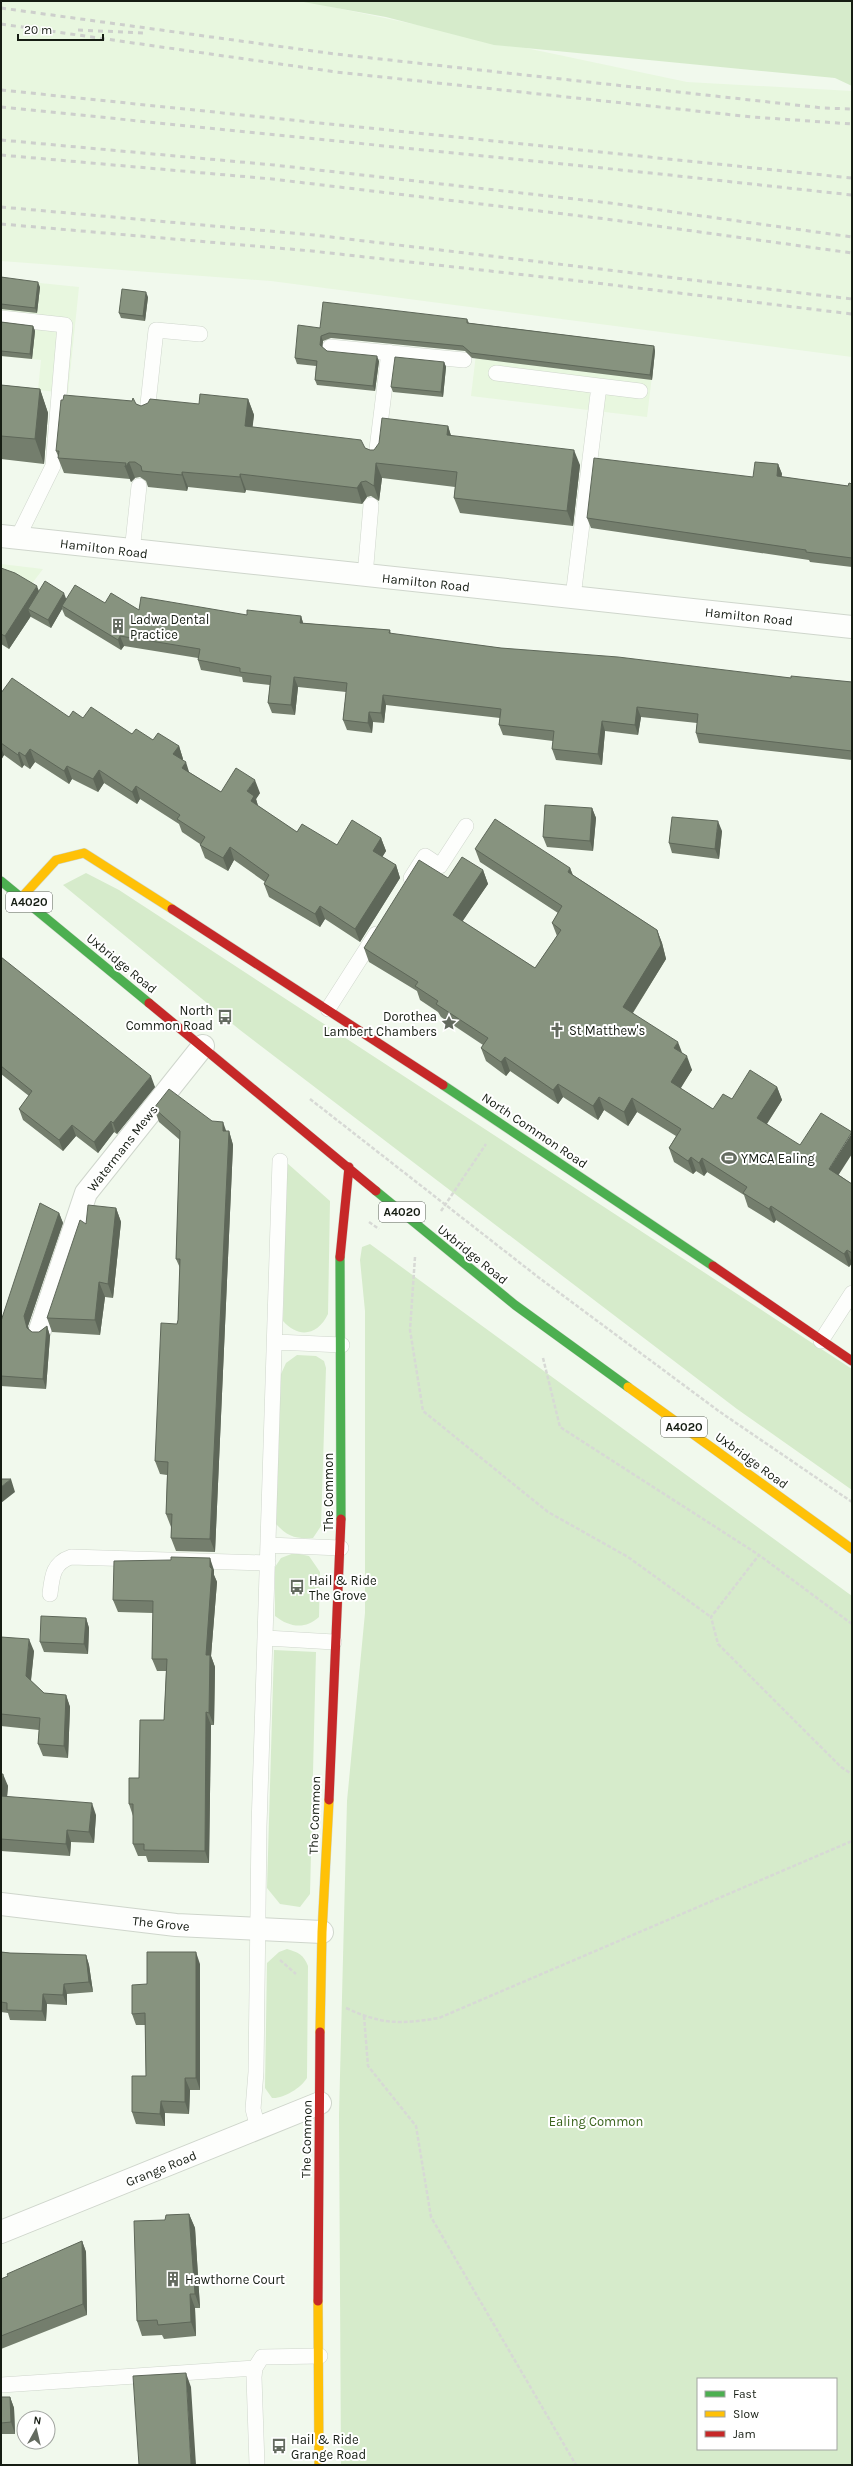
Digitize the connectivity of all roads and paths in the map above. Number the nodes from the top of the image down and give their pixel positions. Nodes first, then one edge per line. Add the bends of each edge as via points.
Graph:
1 (1, 318) edge
2 (200, 334) dead end
3 (330, 347) dead end
4 (389, 352) junction
5 (464, 360) dead end
6 (496, 373) dead end
7 (599, 386) junction
8 (640, 391) dead end
9 (147, 413) edge
10 (376, 457) edge
11 (139, 486) edge
12 (371, 505) edge
13 (9, 537) edge
14 (132, 552) junction
15 (365, 576) junction
16 (573, 597) junction
17 (852, 627) edge
18 (466, 826) dead end
19 (404, 890) edge
20 (8, 891) edge
21 (383, 923) edge
22 (328, 1009) junction
23 (203, 1046) junction
24 (305, 1097) dead end
25 (501, 1122) junction
26 (280, 1161) dead end
27 (349, 1168) junction
28 (446, 1206) junction
29 (415, 1256) dead end
30 (852, 1293) edge
31 (40, 1330) edge
32 (821, 1341) junction
33 (276, 1342) junction
34 (342, 1345) junction
35 (542, 1354) dead end
36 (852, 1361) edge
37 (852, 1502) edge
38 (268, 1545) junction
39 (341, 1548) junction
40 (852, 1549) edge
41 (759, 1555) junction
42 (268, 1563) junction
43 (50, 1594) dead end
44 (711, 1617) junction
45 (852, 1624) edge
46 (266, 1638) junction
47 (334, 1642) junction
48 (852, 1774) edge
49 (852, 1841) edge
50 (1, 1904) edge
51 (258, 1930) junction
52 (322, 1932) junction
53 (320, 2103) junction
54 (258, 2128) junction
55 (1, 2232) edge
56 (320, 2356) junction
57 (255, 2368) junction
58 (1, 2385) edge
59 (257, 2465) edge
60 (319, 2465) edge
61 (576, 2465) edge

1 - 13 lane via 65,325 53,466
2 - 9 lane via 156,330
3 - 4 lane
4 - 5 lane
4 - 10 lane
6 - 7 lane
7 - 8 lane
7 - 16 lane
11 - 14 lane
12 - 15 lane
13 - 14 street, Hamilton Road
14 - 15 street, Hamilton Road
15 - 16 street, Hamilton Road
16 - 17 street, Hamilton Road
18 - 19 lane via 440,866 425,856
20 - 22 street, North Common Road via 56,860 84,853
20 - 23 street, Uxbridge Road / A4020
21 - 22 lane
22 - 25 street, North Common Road
23 - 27 street, Uxbridge Road / A4020
23 - 31 street, Watermans Mews via 86,1193
24 - 28 path
25 - 28 path
25 - 32 street, North Common Road
26 - 33 lane
27 - 34 street, The Common via 340,1250
27 - 40 street, Uxbridge Road / A4020 via 516,1305
28 - 37 path via 720,1412
29 - 44 path via 410,1330 423,1411 548,1512 628,1556
30 - 32 lane
32 - 36 street, North Common Road
33 - 34 lane
33 - 38 lane
34 - 39 street, The Common
35 - 41 path via 560,1427
38 - 39 lane
38 - 42 lane
39 - 47 street, The Common
41 - 44 path
41 - 45 path
42 - 43 lane via 71,1557 61,1560 55,1567
42 - 46 lane
44 - 48 path via 718,1644 841,1767
46 - 47 lane
46 - 51 lane
47 - 52 street, The Common
49 - 61 path via 439,2018 400,2024 364,2016 368,2066 416,2126 431,2217
50 - 51 street, The Grove via 176,1925
51 - 52 street, The Grove
51 - 54 lane via 253,2109
52 - 53 street, The Common
53 - 54 street, Grange Road
53 - 56 street, The Common
54 - 55 street, Grange Road
56 - 57 lane via 262,2357
56 - 60 street, The Common
57 - 58 lane
57 - 59 lane

